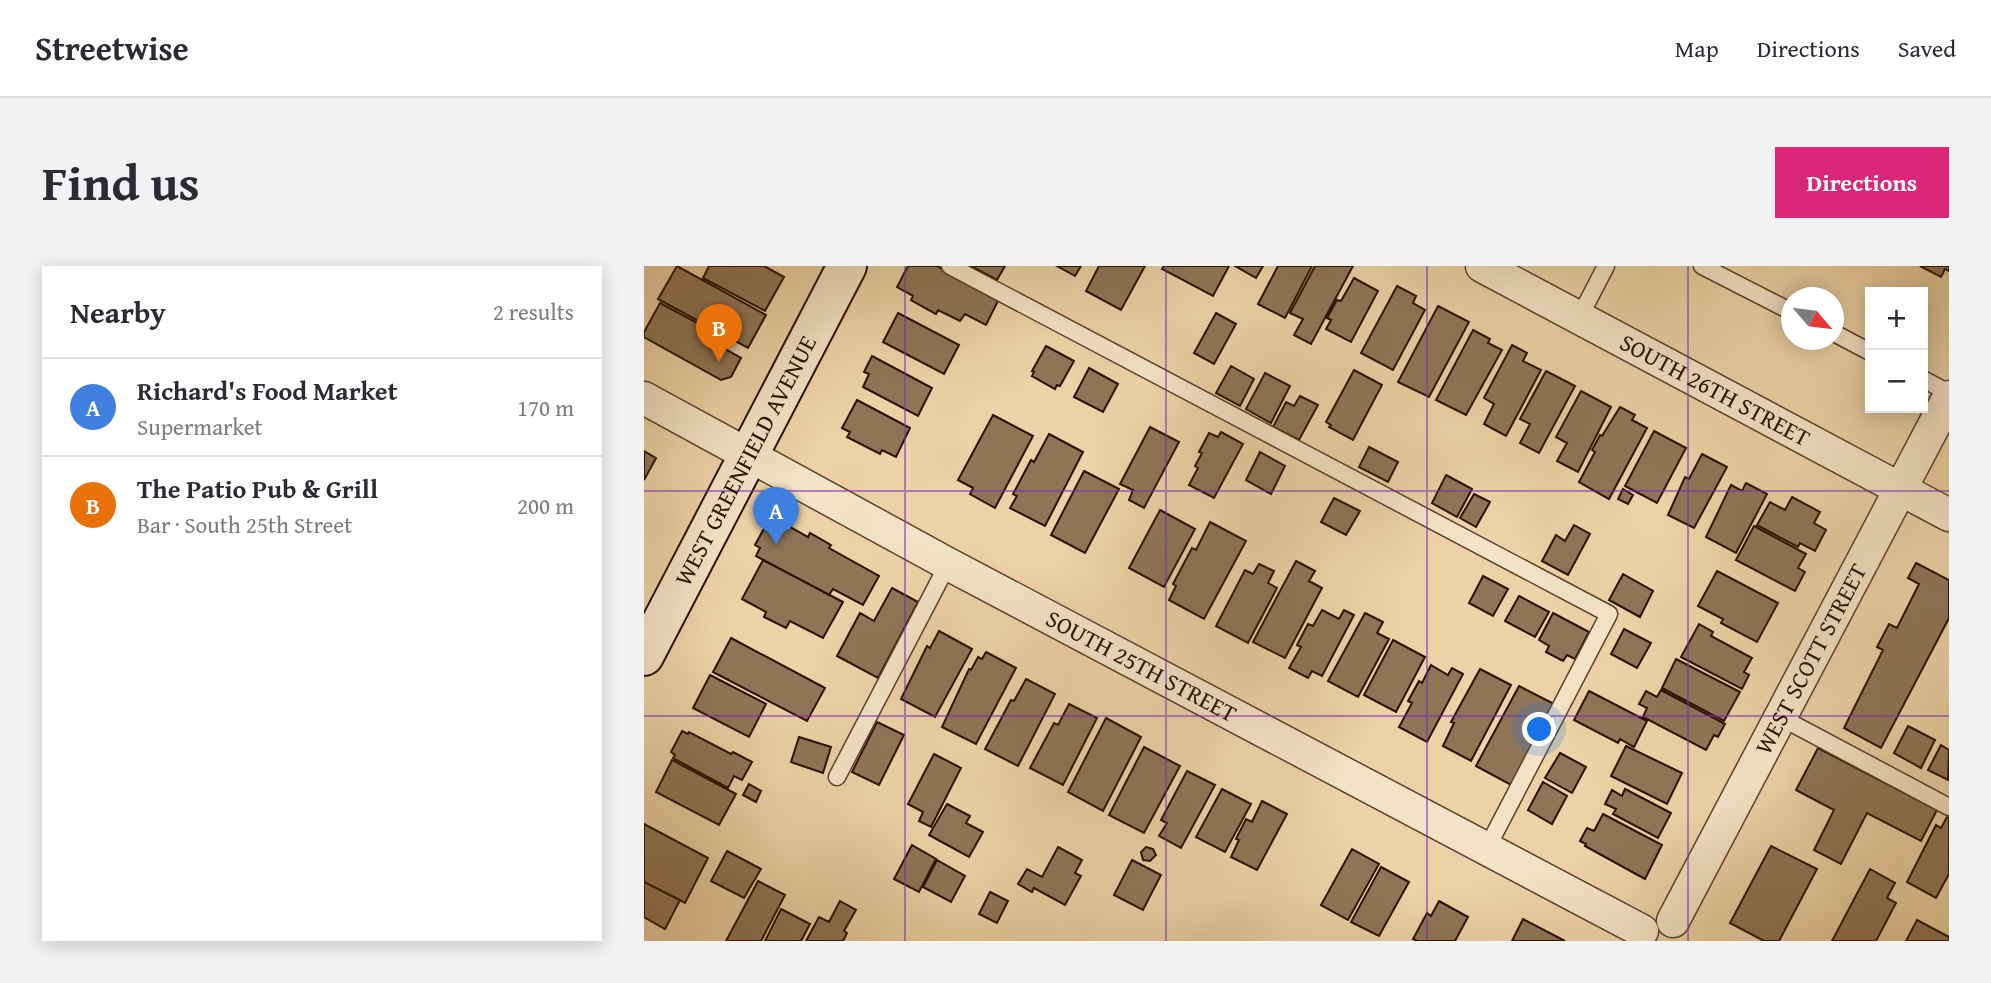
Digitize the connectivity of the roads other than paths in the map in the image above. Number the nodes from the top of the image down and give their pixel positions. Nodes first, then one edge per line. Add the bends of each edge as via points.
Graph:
1 (847, 266) edge
2 (950, 266) edge
3 (1482, 266) edge
4 (1606, 266) edge
5 (1702, 266) edge
6 (1781, 307) edge
7 (1579, 318) junction
8 (1844, 339) edge
9 (1866, 350) edge
10 (1928, 382) edge
11 (1949, 395) edge
12 (644, 398) edge
13 (749, 457) junction
14 (1900, 489) junction
15 (1949, 515) edge
16 (948, 564) junction
17 (644, 656) edge
18 (1780, 717) junction
19 (837, 777) dead end
20 (1949, 807) edge
21 (1487, 848) junction
22 (1679, 931) edge
23 (1641, 936) edge

1 - 13 main road, WEST GREENFIELD AVENUE
2 - 21 lane via 1609,614
3 - 7 street, SOUTH 26TH STREET
4 - 7 lane
5 - 6 lane
7 - 14 street, SOUTH 26TH STREET
8 - 9 lane
10 - 11 lane
11 - 14 street, WEST SCOTT STREET
12 - 13 street, SOUTH 25TH STREET
13 - 16 street, SOUTH 25TH STREET
13 - 17 main road, WEST GREENFIELD AVENUE
14 - 15 street, SOUTH 26TH STREET
14 - 18 street, WEST SCOTT STREET
16 - 19 lane
16 - 21 street, SOUTH 25TH STREET
18 - 20 lane
18 - 22 street, WEST SCOTT STREET
21 - 23 street, SOUTH 25TH STREET
22 - 23 street via 1666,919 1652,921

